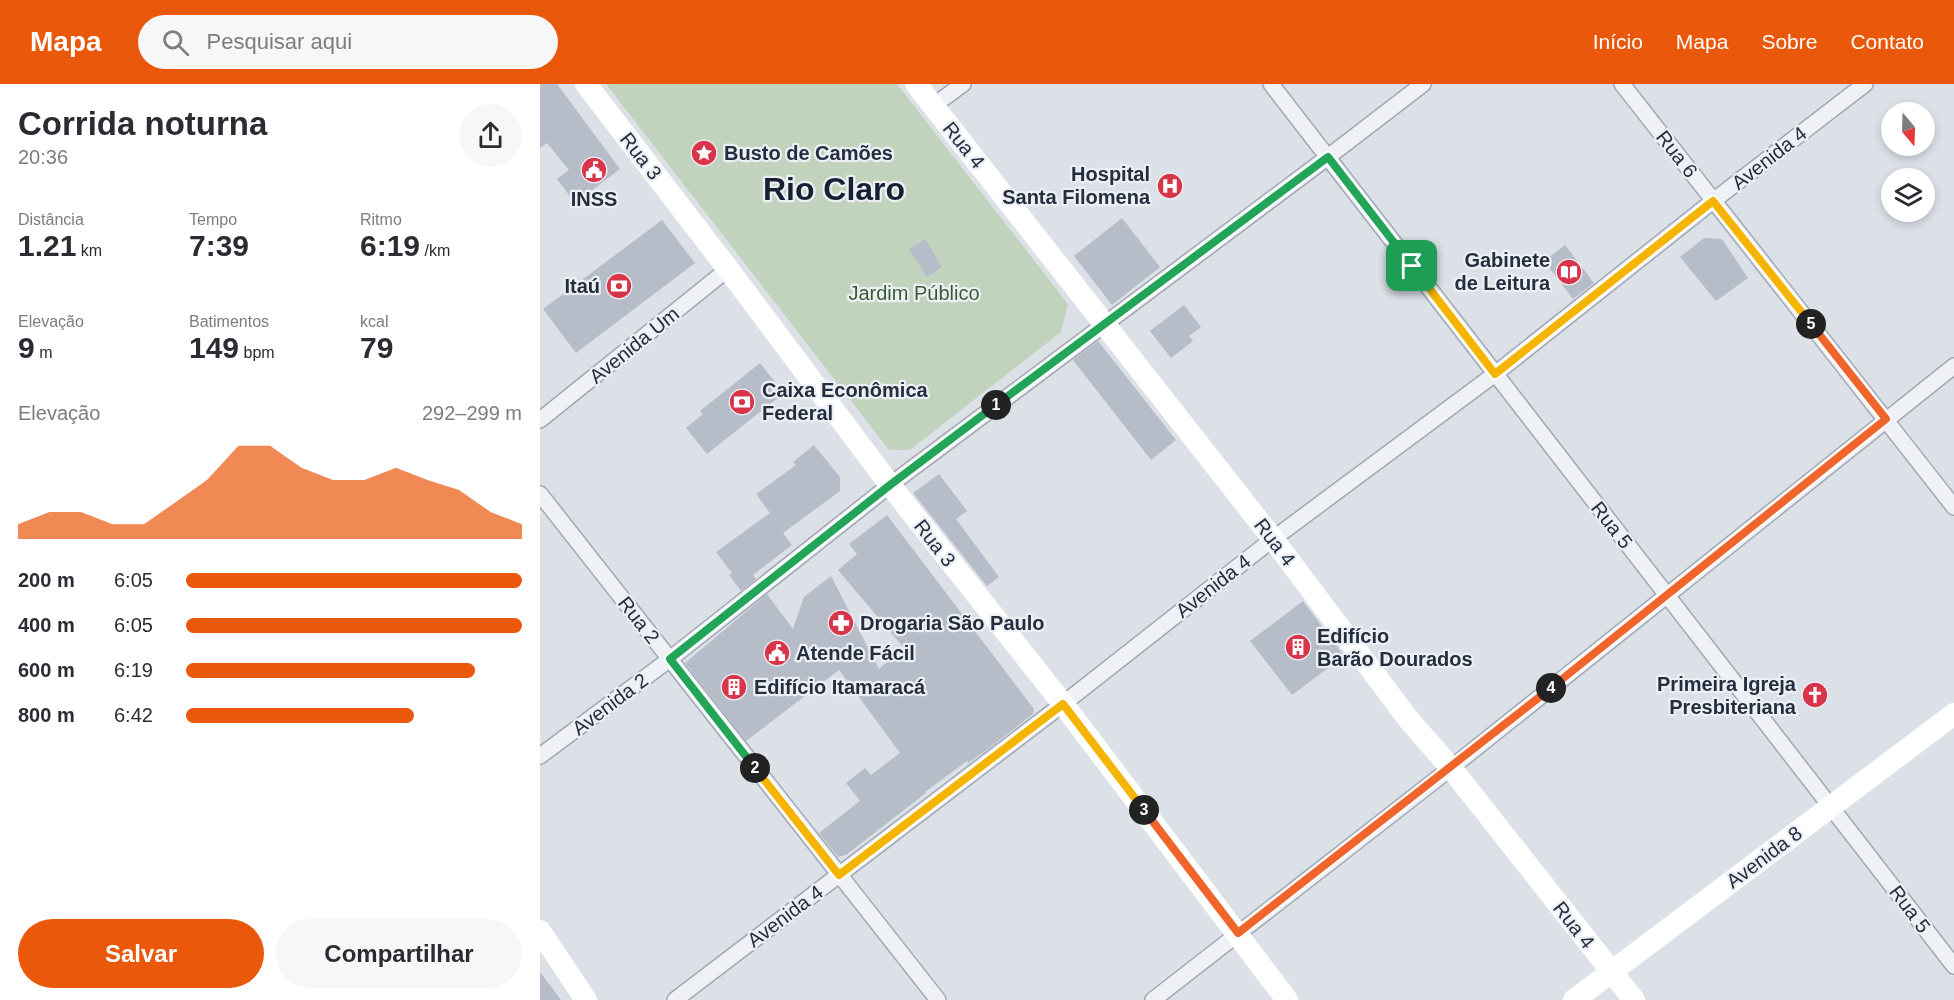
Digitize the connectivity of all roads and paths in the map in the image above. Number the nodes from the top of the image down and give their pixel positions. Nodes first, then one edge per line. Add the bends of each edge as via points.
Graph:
1 (586, 84) edge
2 (916, 84) edge
3 (963, 84) edge
4 (1271, 84) edge
5 (1423, 84) edge
6 (1622, 84) edge
7 (1865, 84) edge
8 (933, 106) junction
9 (1328, 157) junction
10 (1713, 201) junction
11 (728, 269) junction
12 (1105, 323) junction
13 (1954, 366) edge
14 (1495, 374) junction
15 (1886, 419) junction
16 (540, 420) edge
17 (890, 485) junction
18 (540, 494) edge
19 (1954, 507) edge
20 (1273, 539) junction
21 (1667, 597) junction
22 (670, 659) junction
23 (1063, 704) junction
24 (1954, 714) edge
25 (540, 756) edge
26 (1451, 768) junction
27 (1832, 807) junction
28 (839, 875) junction
29 (540, 931) edge
30 (1238, 933) junction
31 (1954, 966) edge
32 (1612, 972) junction
33 (586, 1000) edge
34 (675, 1000) edge
35 (938, 1000) edge
36 (1152, 1000) edge
37 (1287, 1000) edge
38 (1574, 1000) edge
39 (1634, 1000) edge

1 - 11 main road, Rua 3
2 - 8 main road, Rua 4
3 - 8 street
4 - 9 street, Rua 5
5 - 9 street, Avenida 2
6 - 10 street, Rua 6
7 - 10 street, Avenida 4
8 - 12 main road, Rua 4
9 - 12 street, Avenida 2
9 - 14 street, Rua 5
10 - 14 street, Avenida 4
10 - 15 street, Rua 6
11 - 16 street, Avenida Um
11 - 17 main road, Rua 3
12 - 17 street, Avenida 2
12 - 20 main road, Rua 4
13 - 15 street
14 - 20 street, Avenida 4
14 - 21 street, Rua 5
15 - 19 street, Rua 6
15 - 21 street
17 - 22 street, Avenida 2
17 - 23 main road, Rua 3
18 - 22 street, Rua 2
20 - 23 street, Avenida 4
20 - 26 main road, Rua 4
21 - 26 street
21 - 27 street, Rua 5
22 - 25 street, Avenida 2
22 - 28 street, Rua 2
23 - 28 street, Avenida 4
23 - 30 main road, Rua 3
24 - 27 main road, Avenida 8
26 - 30 street
26 - 32 main road, Rua 4
27 - 31 street, Rua 5
27 - 32 main road, Avenida 8
28 - 34 street, Avenida 4
28 - 35 street, Rua 2
29 - 33 main road
30 - 36 street
30 - 37 main road, Rua 3
32 - 38 main road, Avenida 8
32 - 39 main road, Rua 4

